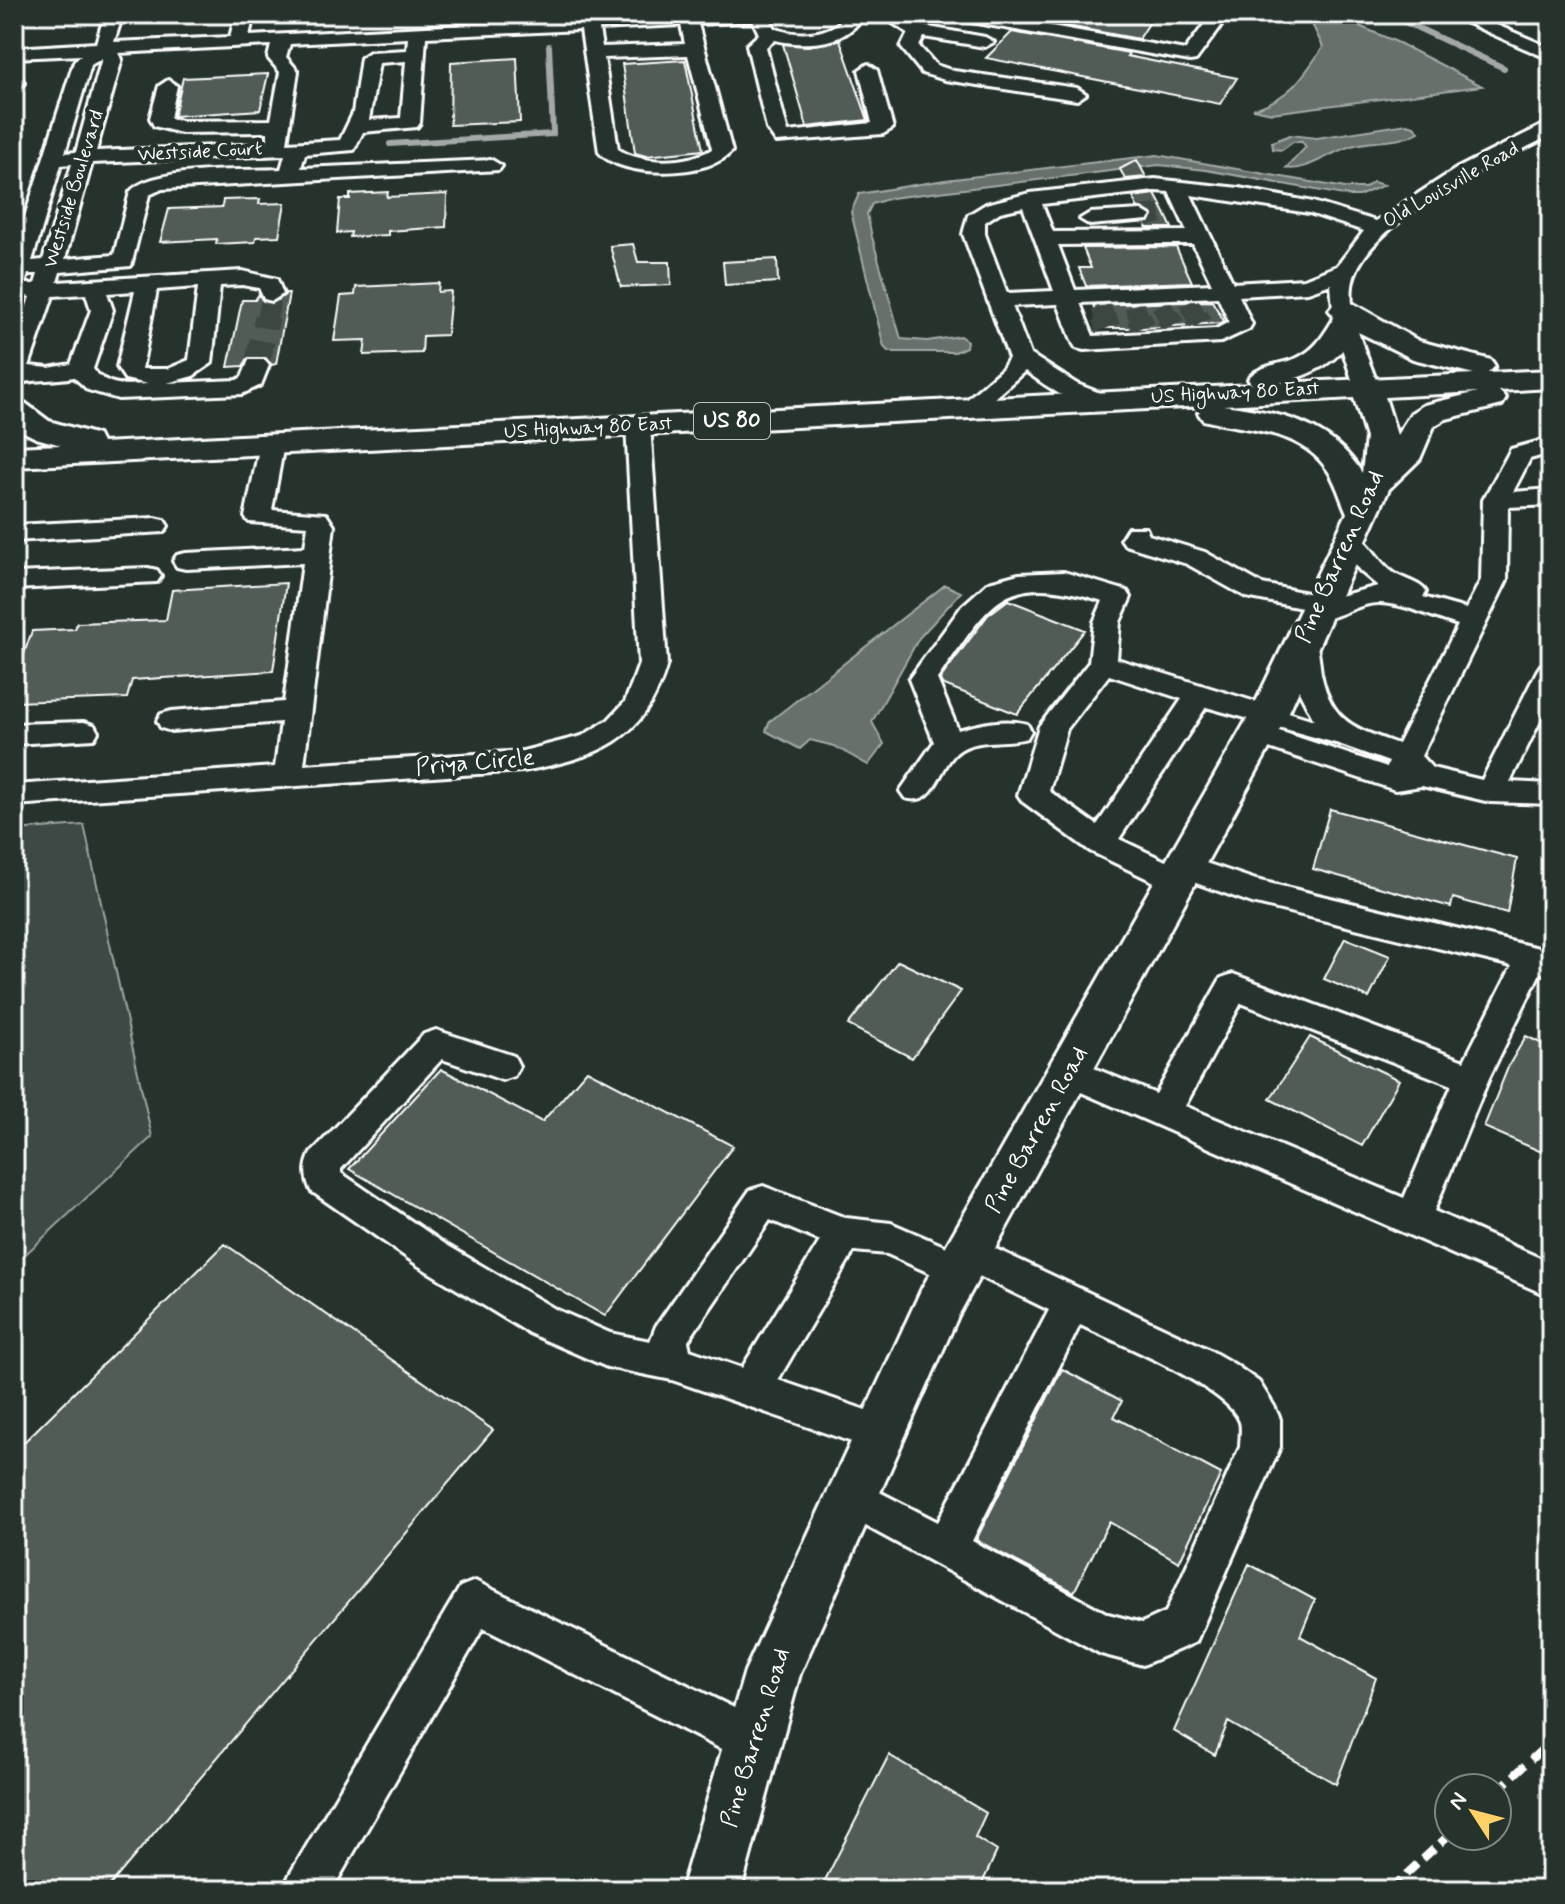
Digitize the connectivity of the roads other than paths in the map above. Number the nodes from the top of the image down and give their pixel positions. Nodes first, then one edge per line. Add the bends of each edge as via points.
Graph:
1 (114, 14) edge
2 (245, 14) edge
3 (783, 14) edge
4 (888, 14) edge
5 (954, 14) edge
6 (1221, 14) edge
7 (1456, 14) edge
8 (353, 15) edge
9 (732, 15) edge
10 (760, 15) edge
11 (698, 17) edge
12 (988, 17) edge
13 (517, 21) edge
14 (584, 21) edge
15 (918, 31) junction
16 (418, 33) junction
17 (772, 34) junction
18 (352, 36) junction
19 (282, 40) junction
20 (238, 42) junction
21 (985, 42) dead end
22 (854, 44) edge
23 (103, 49) junction
24 (696, 49) junction
25 (14, 53) edge
26 (593, 53) junction
27 (416, 54) junction
28 (1551, 55) edge
29 (168, 86) dead end
30 (1077, 94) dead end
31 (1551, 127) edge
32 (351, 136) junction
33 (284, 142) junction
34 (85, 157) junction
35 (53, 159) junction
36 (492, 166) dead end
37 (290, 175) junction
38 (1177, 187) junction
39 (1030, 199) junction
40 (1189, 211) junction
41 (1165, 213) tunnel mouth
42 (1141, 216) tunnel mouth
43 (1377, 228) junction
44 (1042, 231) junction
45 (1200, 237) junction
46 (52, 265) junction
47 (1344, 271) junction
48 (15, 279) edge
49 (210, 279) junction
50 (148, 283) junction
51 (95, 288) junction
52 (1281, 288) junction
53 (1225, 289) junction
54 (43, 291) junction
55 (272, 294) dead end
56 (1067, 297) junction
57 (997, 300) junction
58 (1345, 316) junction
59 (1104, 318) junction
60 (1020, 358) junction
61 (257, 365) tunnel mouth
62 (81, 369) junction
63 (15, 374) edge
64 (1550, 381) edge
65 (1366, 386) junction
66 (1208, 396) junction
67 (1097, 400) junction
68 (969, 408) junction
69 (14, 410) edge
70 (638, 425) junction
71 (272, 444) junction
72 (1551, 445) edge
73 (119, 452) junction
74 (14, 457) edge
75 (1551, 497) edge
76 (1496, 500) junction
77 (1363, 514) junction
78 (258, 517) junction
79 (155, 526) dead end
80 (1137, 534) dead end
81 (14, 535) edge
82 (14, 546) edge
83 (318, 554) junction
84 (253, 557) junction
85 (186, 561) dead end
86 (148, 576) dead end
87 (14, 581) edge
88 (1479, 614) junction
89 (1314, 619) junction
90 (1103, 664) junction
91 (1551, 671) edge
92 (1199, 695) junction
93 (297, 711) junction
94 (171, 721) dead end
95 (1263, 724) junction
96 (1017, 731) dead end
97 (84, 732) dead end
98 (14, 734) edge
99 (1342, 735) junction
100 (949, 743) junction
101 (1408, 772) junction
102 (288, 777) junction
103 (915, 791) dead end
104 (1490, 792) junction
105 (1551, 794) edge
106 (14, 795) edge
107 (1101, 843) junction
108 (1182, 874) junction
109 (1541, 960) edge
110 (502, 1066) dead end
111 (1070, 1072) junction
112 (1472, 1078) junction
113 (1164, 1112) junction
114 (1413, 1218) junction
115 (844, 1234) junction
116 (964, 1261) junction
117 (1551, 1281) edge
118 (1072, 1303) junction
119 (672, 1362) junction
120 (751, 1389) junction
121 (881, 1433) junction
122 (852, 1497) junction
123 (947, 1548) junction
124 (753, 1741) junction
125 (306, 1890) edge
126 (711, 1890) edge

1 - 23 street, Westside Boulevard
2 - 20 street
3 - 10 street
4 - 15 street
5 - 12 street
6 - 12 street via 1190,56
7 - 28 street
8 - 18 street
9 - 10 street
9 - 11 street
10 - 17 street
11 - 14 street
11 - 24 street
13 - 14 street
13 - 16 street
14 - 26 street
15 - 21 street
15 - 30 street via 910,47 929,69
16 - 18 street
16 - 27 street
17 - 22 street
17 - 22 street via 756,45 783,138 883,128
18 - 19 street
19 - 20 street
19 - 33 street via 277,58 289,71
20 - 23 street
23 - 25 street
23 - 34 street, Westside Boulevard via 113,59
23 - 35 street, Westside Boulevard via 83,62
24 - 26 street
24 - 26 street via 722,151 702,162 634,165 609,152
27 - 32 street via 370,58 363,113
27 - 32 street, Westside Court via 410,123
29 - 33 street via 160,118 169,126 261,124
31 - 43 street, Old Louisville Road
32 - 33 street, Westside Court
33 - 34 street, Westside Court
33 - 37 street
34 - 35 street, Westside Court
34 - 46 street, Westside Boulevard
35 - 48 street, Westside Boulevard
36 - 37 street
37 - 46 street via 156,184 140,192 123,261
38 - 39 street
38 - 40 street
38 - 43 street via 1313,208
39 - 44 street
39 - 57 street via 993,208 975,219 974,234
40 - 41 street
40 - 45 street
42 - 44 street
43 - 47 street, Old Louisville Road
44 - 45 street via 1141,239
44 - 56 street
45 - 53 street
46 - 48 street
46 - 54 street, Westside Boulevard
47 - 52 street via 1308,285
47 - 58 street
48 - 54 street
49 - 50 street
49 - 50 street via 200,363 177,374 144,378 129,367
49 - 55 street via 262,280
50 - 51 street
51 - 54 street
51 - 62 street via 102,310
52 - 53 street
52 - 58 street
53 - 59 street via 1132,300
53 - 59 street via 1241,324 1221,335 1202,330 1145,333
54 - 63 street, Westside Boulevard
56 - 57 street
56 - 59 street
56 - 59 street via 1084,343
57 - 60 street
58 - 64 main road via 1410,349
58 - 65 street
58 - 66 main road via 1336,343 1323,358
60 - 67 street
60 - 68 street via 1013,372
61 - 62 street via 253,380 242,387 118,392 86,380
62 - 63 street
64 - 65 main road, US Highway 80 East / US 80
64 - 77 main road via 1435,412 1415,429 1409,452
65 - 66 main road, US Highway 80 East / US 80
65 - 77 main road, Pine Barren Road via 1382,438
66 - 67 main road, US Highway 80 East / US 80
67 - 68 main road, US Highway 80 East / US 80
67 - 77 main road via 1263,420 1291,429 1339,463
68 - 70 main road, US Highway 80 East / US 80
69 - 73 main road via 41,429
70 - 71 main road, US Highway 80 East / US 80
70 - 102 street, Priya Circle via 653,664 636,707 618,727 592,743 523,761
71 - 73 main road, US Highway 80 East / US 80
71 - 78 street
72 - 76 street via 1520,454
73 - 74 main road, US Highway 80 East / US 80
75 - 76 street
76 - 88 street via 1496,569
77 - 88 street via 1373,570 1398,587
77 - 89 main road, Pine Barren Road
78 - 83 street via 317,519
78 - 84 street
79 - 81 street
80 - 89 street via 1134,539 1196,558
81 - 82 street
83 - 84 street
83 - 93 street
84 - 85 street
86 - 87 street
88 - 89 street via 1384,594 1367,595
88 - 101 street
89 - 95 main road, Pine Barren Road
89 - 99 street via 1310,692
90 - 92 street
90 - 100 street via 1107,622 1118,597 1064,580 998,588 971,612 923,679
90 - 107 street via 1053,726 1033,795
91 - 104 street
92 - 95 street
92 - 107 street
93 - 94 street
93 - 102 street
95 - 99 street
95 - 101 street
95 - 108 main road, Pine Barren Road
96 - 100 street
97 - 98 street
99 - 101 street
100 - 103 street
101 - 104 street
102 - 106 street, Priya Circle
104 - 105 street
107 - 108 street
108 - 109 street
108 - 111 main road, Pine Barren Road
109 - 112 street
110 - 119 street via 436,1043 323,1164 324,1180 432,1255 542,1321 607,1350
111 - 113 street
111 - 116 main road, Pine Barren Road
112 - 113 street via 1233,987
112 - 114 street
113 - 114 street
114 - 117 street
115 - 116 street via 891,1239
115 - 119 street via 763,1201 669,1338
115 - 120 street
116 - 118 street
116 - 121 main road, Pine Barren Road
118 - 123 street
118 - 123 street via 1220,1377 1245,1395 1260,1419 1260,1447 1181,1627 1143,1644 1101,1633
119 - 120 street
120 - 121 street
121 - 122 main road, Pine Barren Road
122 - 123 street
122 - 124 main road, Pine Barren Road via 773,1671
124 - 125 street via 475,1602
124 - 126 main road, Pine Barren Road

